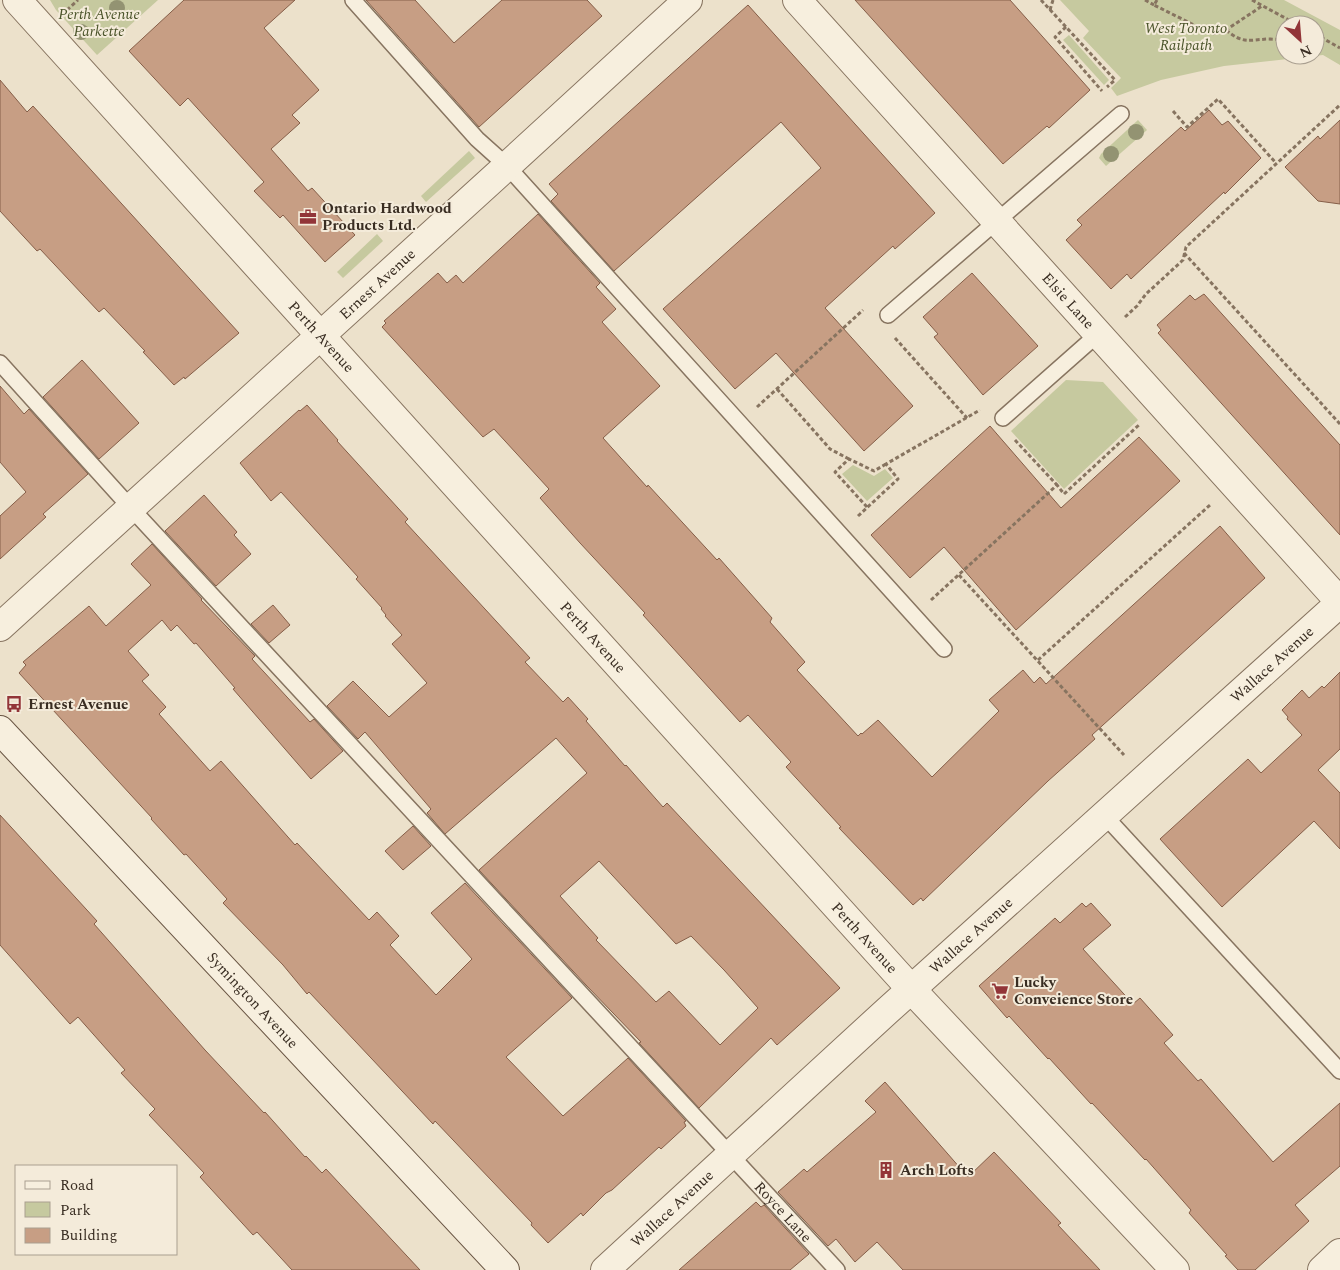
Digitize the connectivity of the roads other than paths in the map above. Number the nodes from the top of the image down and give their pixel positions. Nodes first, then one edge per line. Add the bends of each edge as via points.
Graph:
1 (17, 0) edge
2 (352, 0) edge
3 (688, 0) edge
4 (797, 0) edge
5 (1121, 114) dead end
6 (507, 166) junction
7 (996, 220) junction
8 (888, 315) dead end
9 (1110, 327) junction
10 (320, 336) junction
11 (0, 363) edge
12 (1003, 418) dead end
13 (130, 507) junction
14 (1340, 602) edge
15 (0, 627) edge
16 (944, 649) dead end
17 (0, 730) edge
18 (1104, 815) junction
19 (910, 990) junction
20 (1340, 1071) edge
21 (729, 1154) junction
22 (1340, 1254) edge
23 (506, 1270) edge
24 (605, 1270) edge
25 (837, 1270) edge
26 (1175, 1270) edge
27 (1322, 1270) edge

1 - 10 street, Perth Avenue
2 - 6 lane via 477,139
3 - 6 street, Ernest Avenue
4 - 7 street, Elsie Lane
5 - 7 lane
6 - 10 street, Ernest Avenue
6 - 16 lane
7 - 8 lane
7 - 9 street, Elsie Lane
9 - 12 lane
9 - 14 street, Elsie Lane
10 - 13 street, Ernest Avenue
10 - 19 street, Perth Avenue
11 - 13 lane, Royce Lane
13 - 15 street, Ernest Avenue
13 - 21 lane, Royce Lane
14 - 18 street, Wallace Avenue
17 - 23 street, Symington Avenue
18 - 19 street, Wallace Avenue
18 - 20 lane
19 - 21 street, Wallace Avenue
19 - 26 street, Perth Avenue
21 - 24 street, Wallace Avenue
21 - 25 lane, Royce Lane
22 - 27 street

